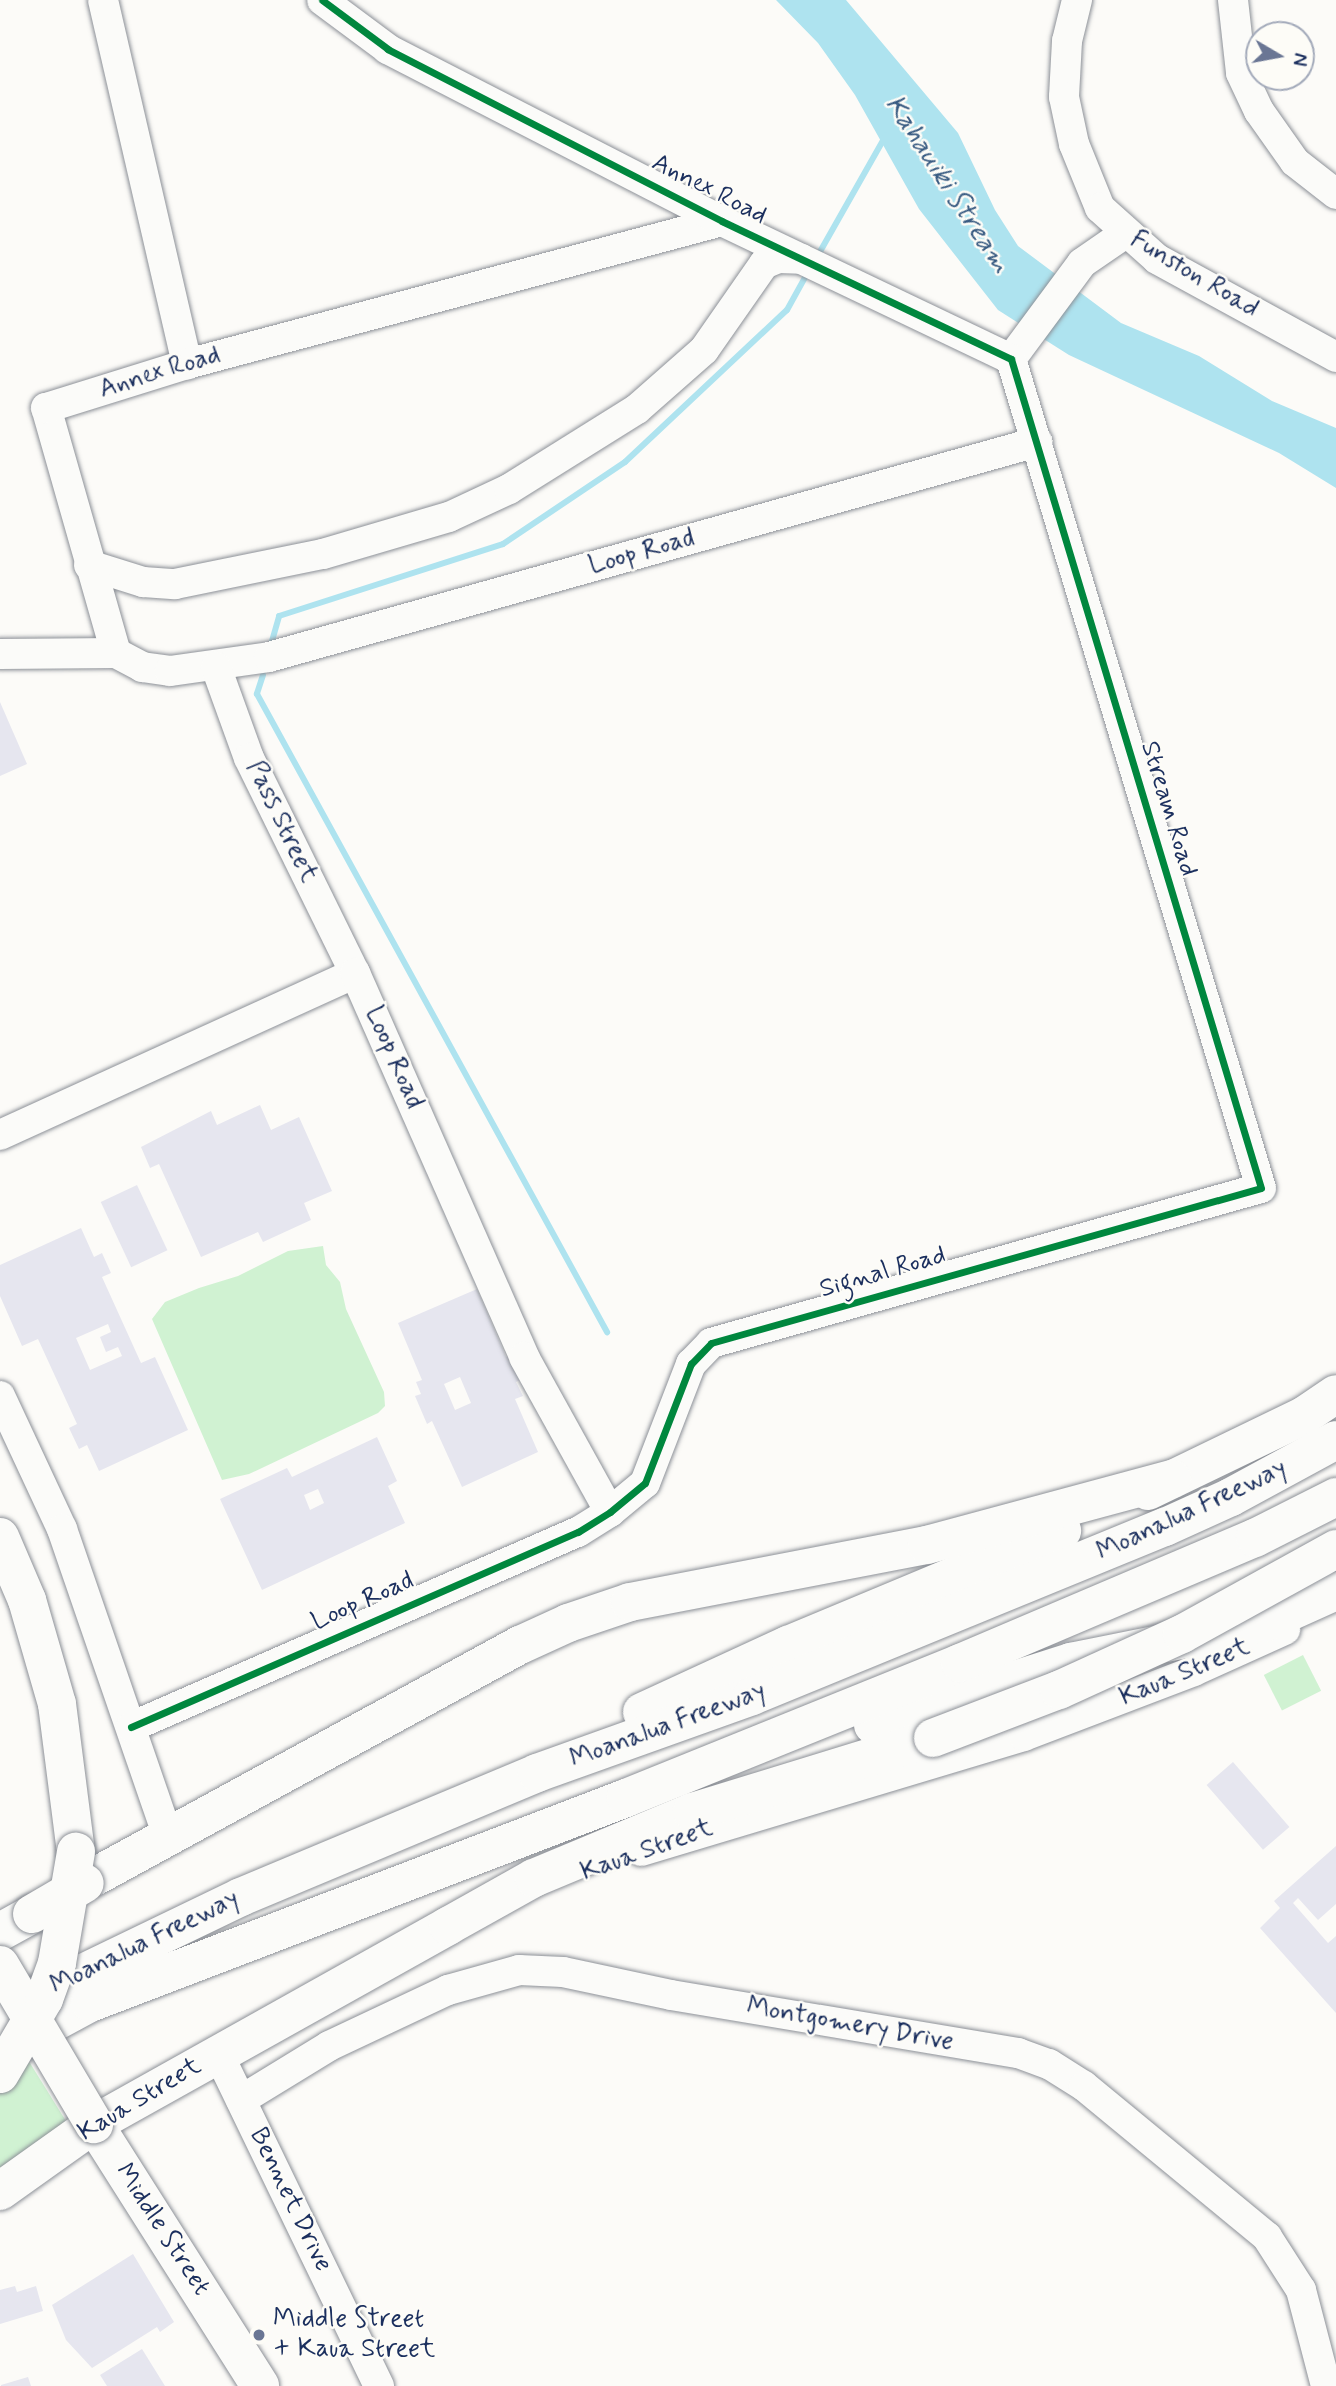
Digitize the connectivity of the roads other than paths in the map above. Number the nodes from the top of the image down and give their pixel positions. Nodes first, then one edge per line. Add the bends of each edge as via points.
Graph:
1 (103, 0) edge
2 (322, 0) edge
3 (1077, 0) edge
4 (1233, 0) edge
5 (1336, 194) edge
6 (722, 221) junction
7 (1124, 234) junction
8 (813, 264) junction
9 (1018, 350) junction
10 (1336, 357) edge
11 (187, 364) junction
12 (1037, 442) junction
13 (89, 565) junction
14 (116, 653) junction
15 (0, 654) edge
16 (216, 667) junction
17 (355, 973) junction
18 (0, 1135) edge
19 (1261, 1188) joint
20 (1336, 1394) edge
21 (0, 1396) edge
22 (1336, 1440) edge
23 (1172, 1479) junction
24 (1336, 1497) edge
25 (610, 1513) junction
26 (0, 1537) edge
27 (1336, 1549) edge
28 (1336, 1591) edge
29 (1336, 1601) edge
30 (131, 1727) junction
31 (537, 1773) junction
32 (626, 1798) junction
33 (168, 1836) junction
34 (86, 1864) junction
35 (16, 1923) edge
36 (449, 1926) junction
37 (0, 1965) edge
38 (0, 2012) edge
39 (0, 2051) edge
40 (218, 2053) junction
41 (0, 2074) edge
42 (241, 2100) junction
43 (94, 2124) junction
44 (0, 2192) edge
45 (260, 2386) edge
46 (379, 2386) edge
47 (1326, 2386) edge

1 - 11 street
2 - 6 street, Annex Road via 388,49
3 - 7 street, Funston Road via 1065,59 1068,121 1100,208
4 - 5 street via 1241,73 1259,111 1295,162
6 - 8 street, Annex Road
6 - 11 street, Annex Road
7 - 9 street via 1088,258
7 - 10 street, Funston Road via 1157,258
8 - 9 street, Annex Road
8 - 13 street via 778,258 764,264 704,350 646,403 509,489 449,517 323,554 175,584 143,582
9 - 12 street
11 - 13 street, Annex Road via 46,408
12 - 16 street, Loop Road via 269,657
12 - 19 street, Stream Road
13 - 14 street
14 - 15 street, Loop Road
14 - 16 street, Loop Road via 154,670
16 - 17 street, Pass Street via 249,758
17 - 18 street, Loop Road
17 - 25 street, Loop Road via 524,1357
19 - 25 street, Signal Road via 711,1343 691,1364 645,1483
20 - 23 main road
21 - 30 street via 62,1529
22 - 31 main road, Moanalua Freeway via 1165,1527 752,1696
23 - 31 main road via 649,1709
23 - 33 main road via 927,1545 630,1602 568,1623
24 - 32 main road, Moanalua Freeway via 1179,1571
25 - 30 street, Loop Road via 578,1532
26 - 34 main road via 27,1600 57,1704
27 - 36 main road, bridge via 1181,1634 1059,1690 933,1738 692,1812 534,1878
28 - 32 main road via 1265,1623 1071,1662 791,1752
29 - 36 street, Kaua Street via 1195,1671 1024,1736 714,1826
30 - 33 street
31 - 38 main road, Moanalua Freeway via 241,1897
32 - 39 main road, Moanalua Freeway via 90,2003
33 - 34 main road
34 - 35 main road, bridge
34 - 41 main road, bridge via 44,1999
36 - 40 main road, Kaua Street
37 - 43 main road, Middle Street, bridge
40 - 42 street, Bennet Drive
40 - 43 main road, Kaua Street
42 - 46 street, Bennet Drive
42 - 47 street, Montgomery Drive via 329,2046 481,1977 519,1970 563,1972 671,1995 1018,2053 1049,2064 1084,2086 1267,2237 1301,2290
43 - 44 main road, Kaua Street
43 - 45 main road, Middle Street

